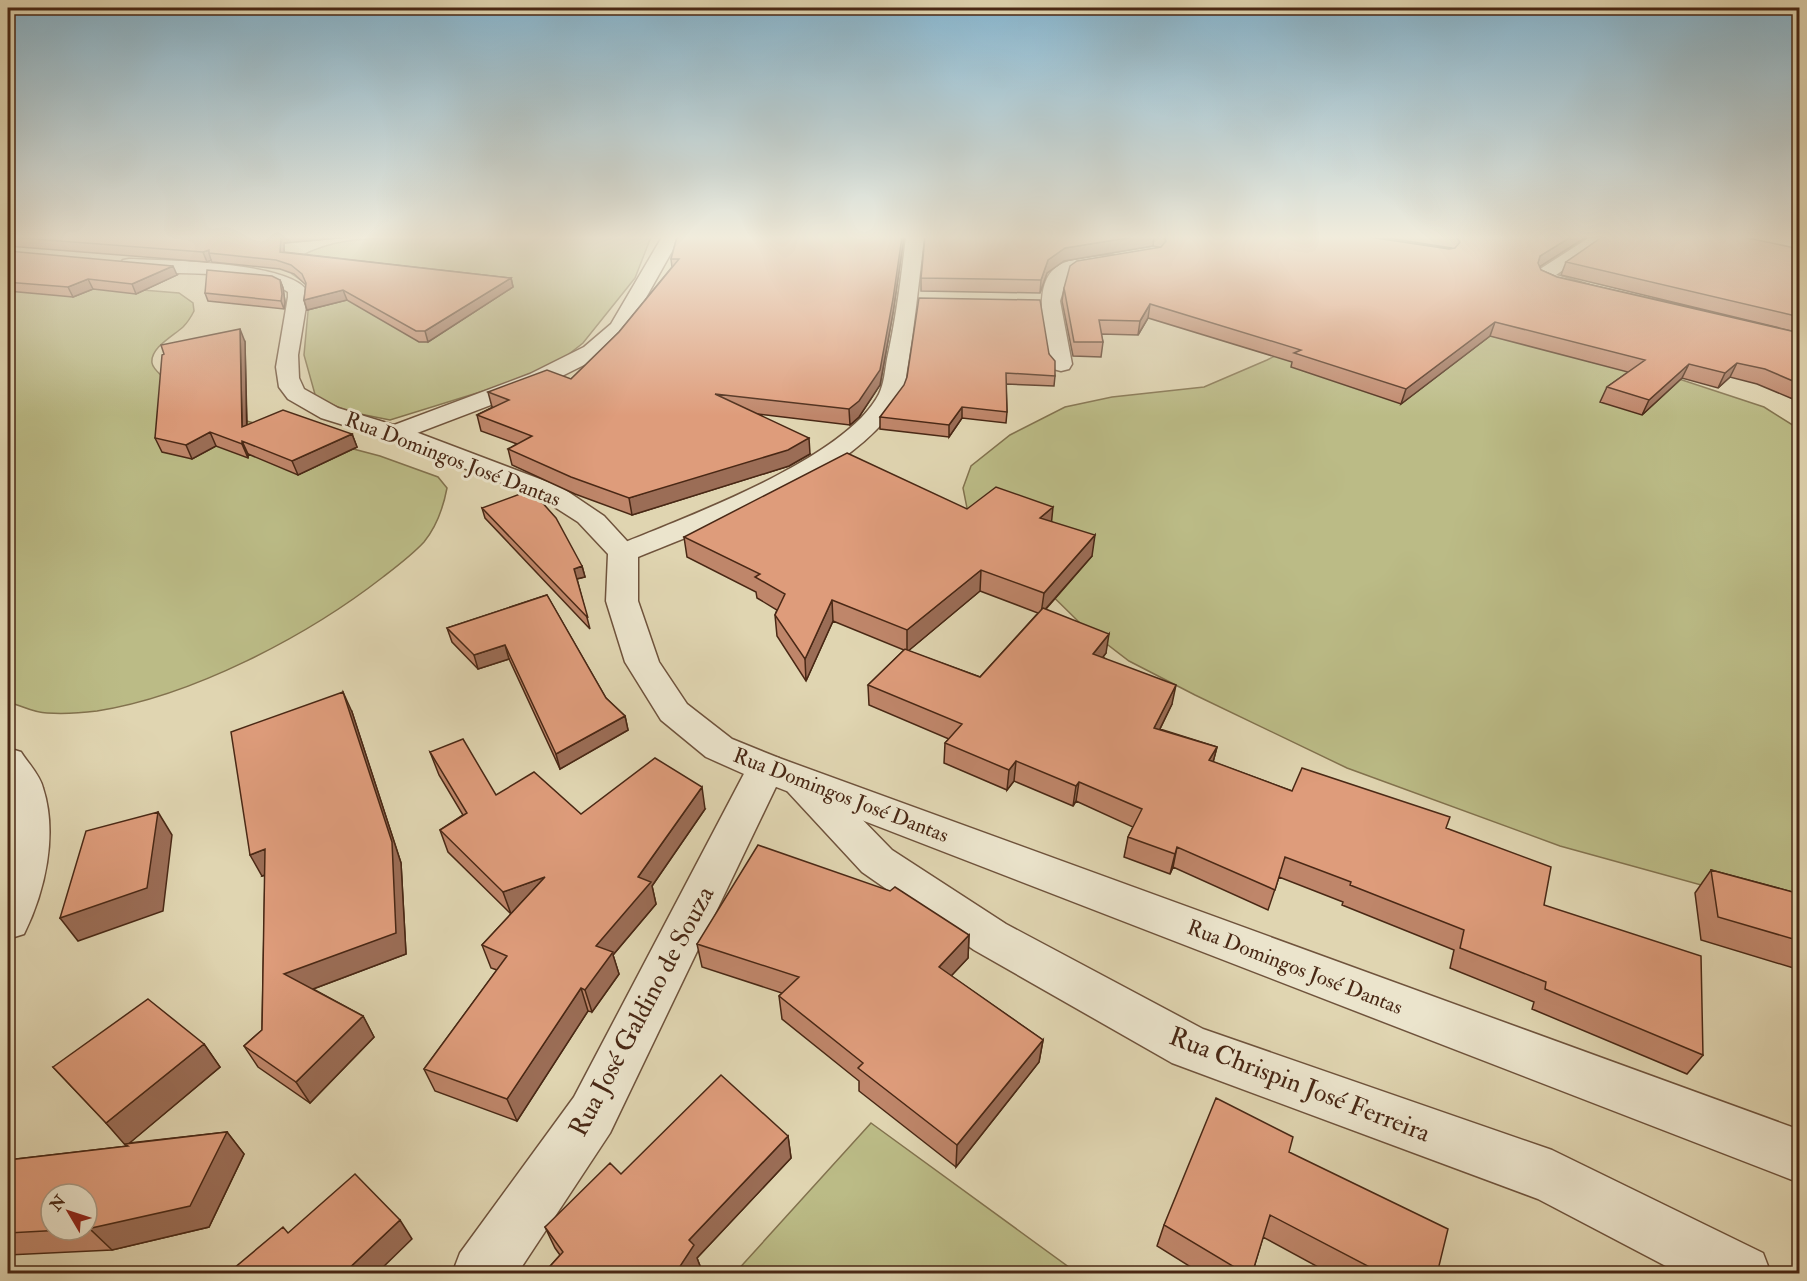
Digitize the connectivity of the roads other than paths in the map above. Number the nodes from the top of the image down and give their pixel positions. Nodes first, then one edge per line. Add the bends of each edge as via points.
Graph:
1 (298, 297) edge
2 (639, 297) edge
3 (919, 297) edge
4 (1051, 297) edge
5 (1027, 300) edge
6 (1050, 301) junction
7 (1061, 364) dead end
8 (395, 433) junction
9 (624, 553) junction
10 (8, 761) edge
11 (784, 775) junction
12 (8, 921) edge
13 (1800, 1157) edge
14 (481, 1274) edge
15 (1742, 1274) edge

1 - 8 street, Rua Domingos José Dantas via 288,349 288,385 313,405
2 - 8 street via 619,328 592,352 538,379
3 - 9 street via 903,337 891,394 866,428 824,460 748,499
4 - 6 street
5 - 6 street
6 - 7 street
8 - 9 street, Rua Domingos José Dantas via 574,506
9 - 11 street, Rua Domingos José Dantas via 622,601 642,662 674,712 719,748
10 - 12 street via 24,787 28,823 26,871
11 - 13 street, Rua Domingos José Dantas
11 - 14 street, Rua José Galdino de Souza via 592,1115
11 - 15 street, Rua Chrispin José Ferreira via 877,861 990,937 1189,1047 1552,1177

